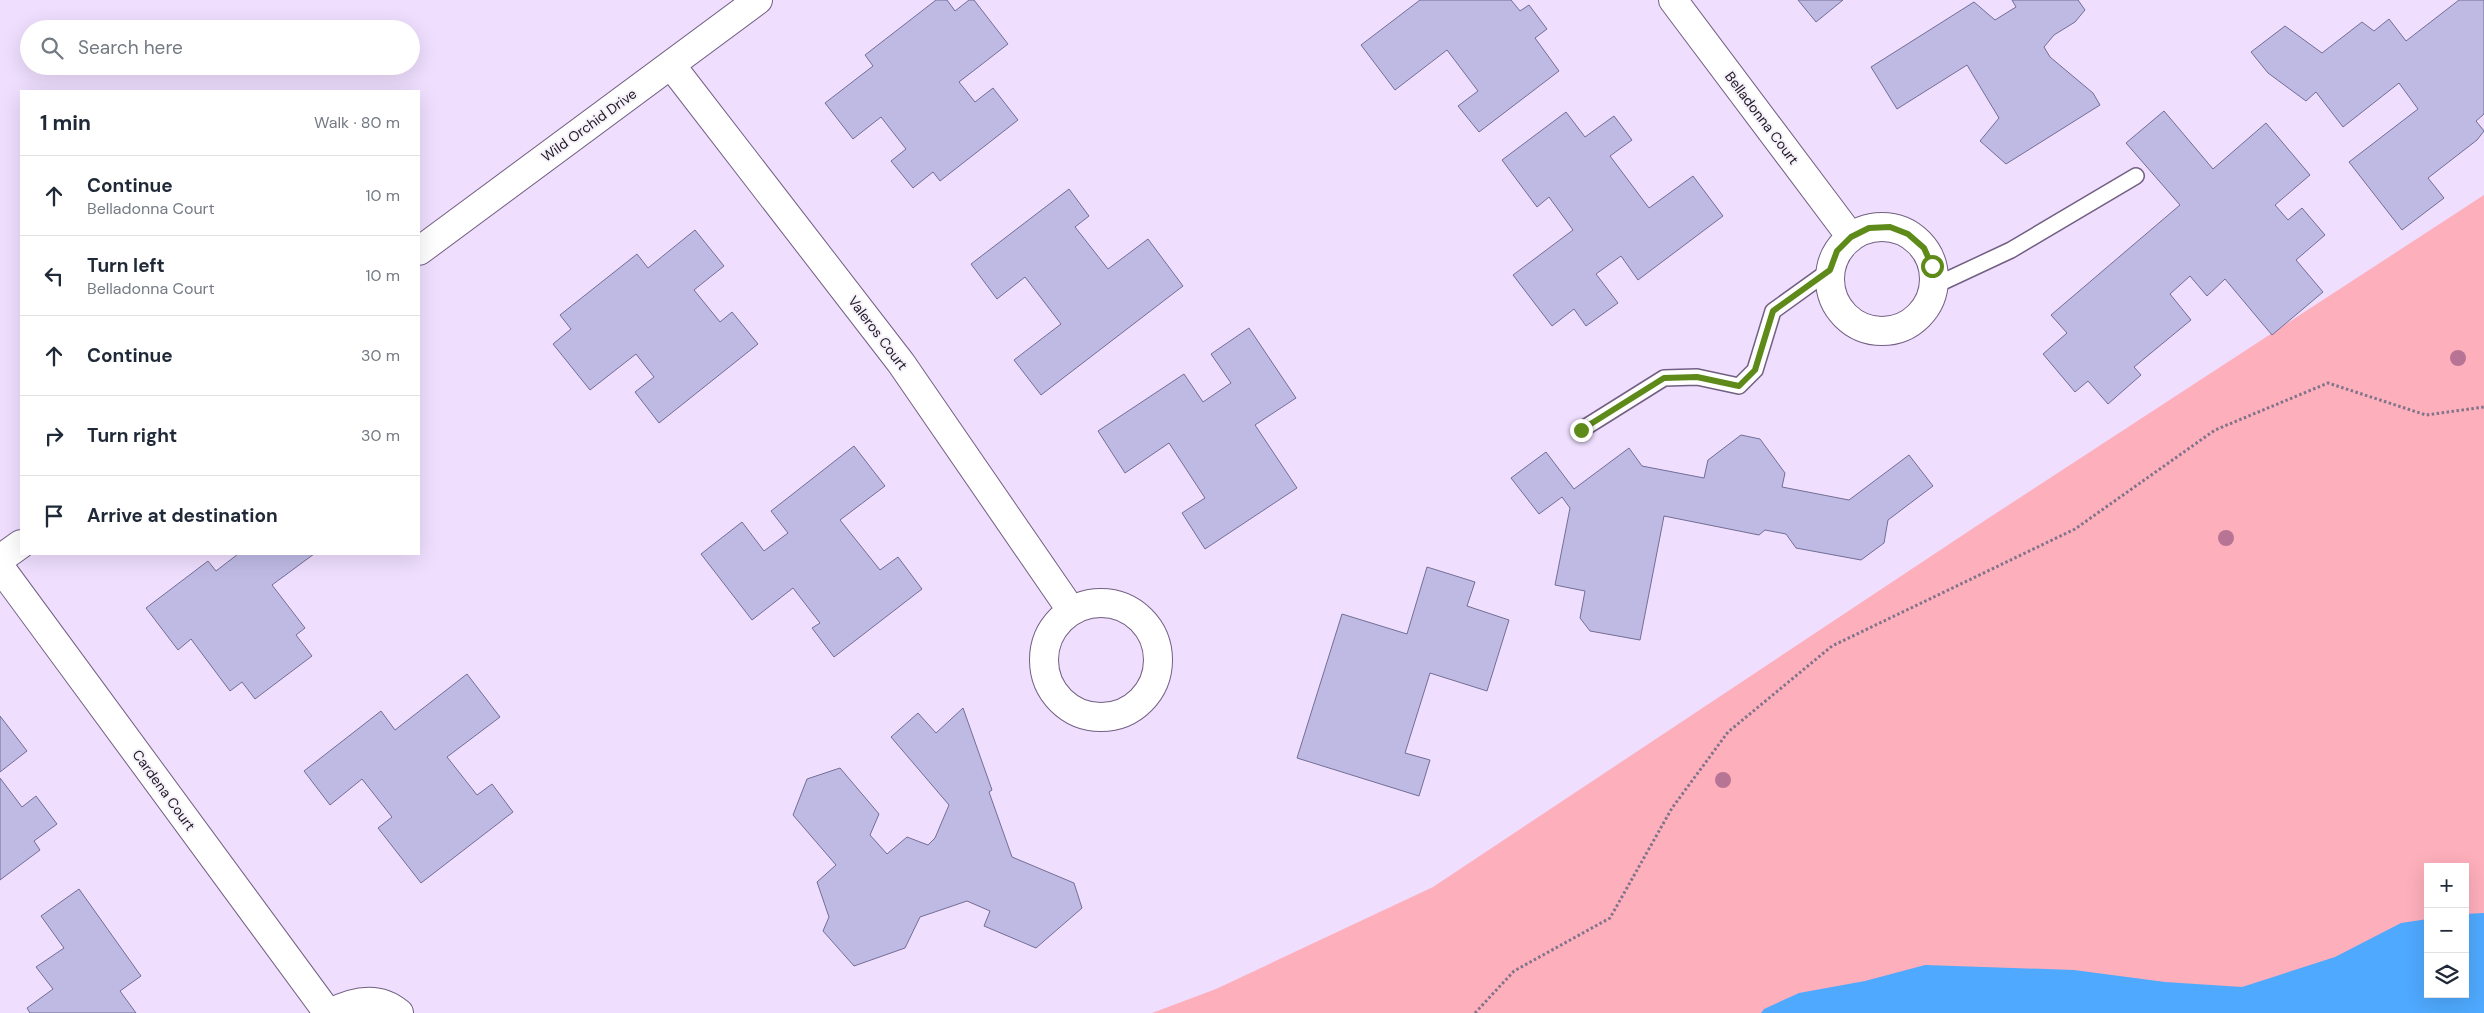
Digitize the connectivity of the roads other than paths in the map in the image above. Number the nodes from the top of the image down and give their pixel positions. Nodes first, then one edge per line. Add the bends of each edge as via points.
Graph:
1 (758, 0) edge
2 (1673, 0) edge
3 (671, 65) junction
4 (2136, 176) dead end
5 (1851, 237) junction
6 (420, 250) edge
7 (1830, 270) junction
8 (1934, 286) junction
9 (1581, 430) dead end
10 (20, 545) edge
11 (0, 559) edge
12 (0, 567) edge
13 (1071, 610) junction
14 (329, 1013) edge
15 (399, 1013) edge

1 - 3 street, Wild Orchid Drive
2 - 5 street, Belladonna Court
3 - 6 street, Wild Orchid Drive
3 - 13 street, Valeros Court via 901,363
4 - 8 lane via 2010,250
5 - 7 street via 1837,251
5 - 8 street via 1869,228 1883,227 1908,234 1924,248 1932,266
7 - 8 street via 1831,291 1840,310 1855,323 1874,330 1894,329 1913,320 1927,305
7 - 9 lane via 1773,311 1755,370 1739,386 1697,377 1664,378
10 - 11 street
12 - 14 street, Cardena Court
13 - 13 street via 1054,626 1044,646 1044,669 1052,690 1068,707 1088,716 1111,717 1132,709 1148,694 1158,673 1158,650 1150,630 1135,612 1114,603 1092,603
14 - 15 street, Cardena Court via 349,1003 372,1001

